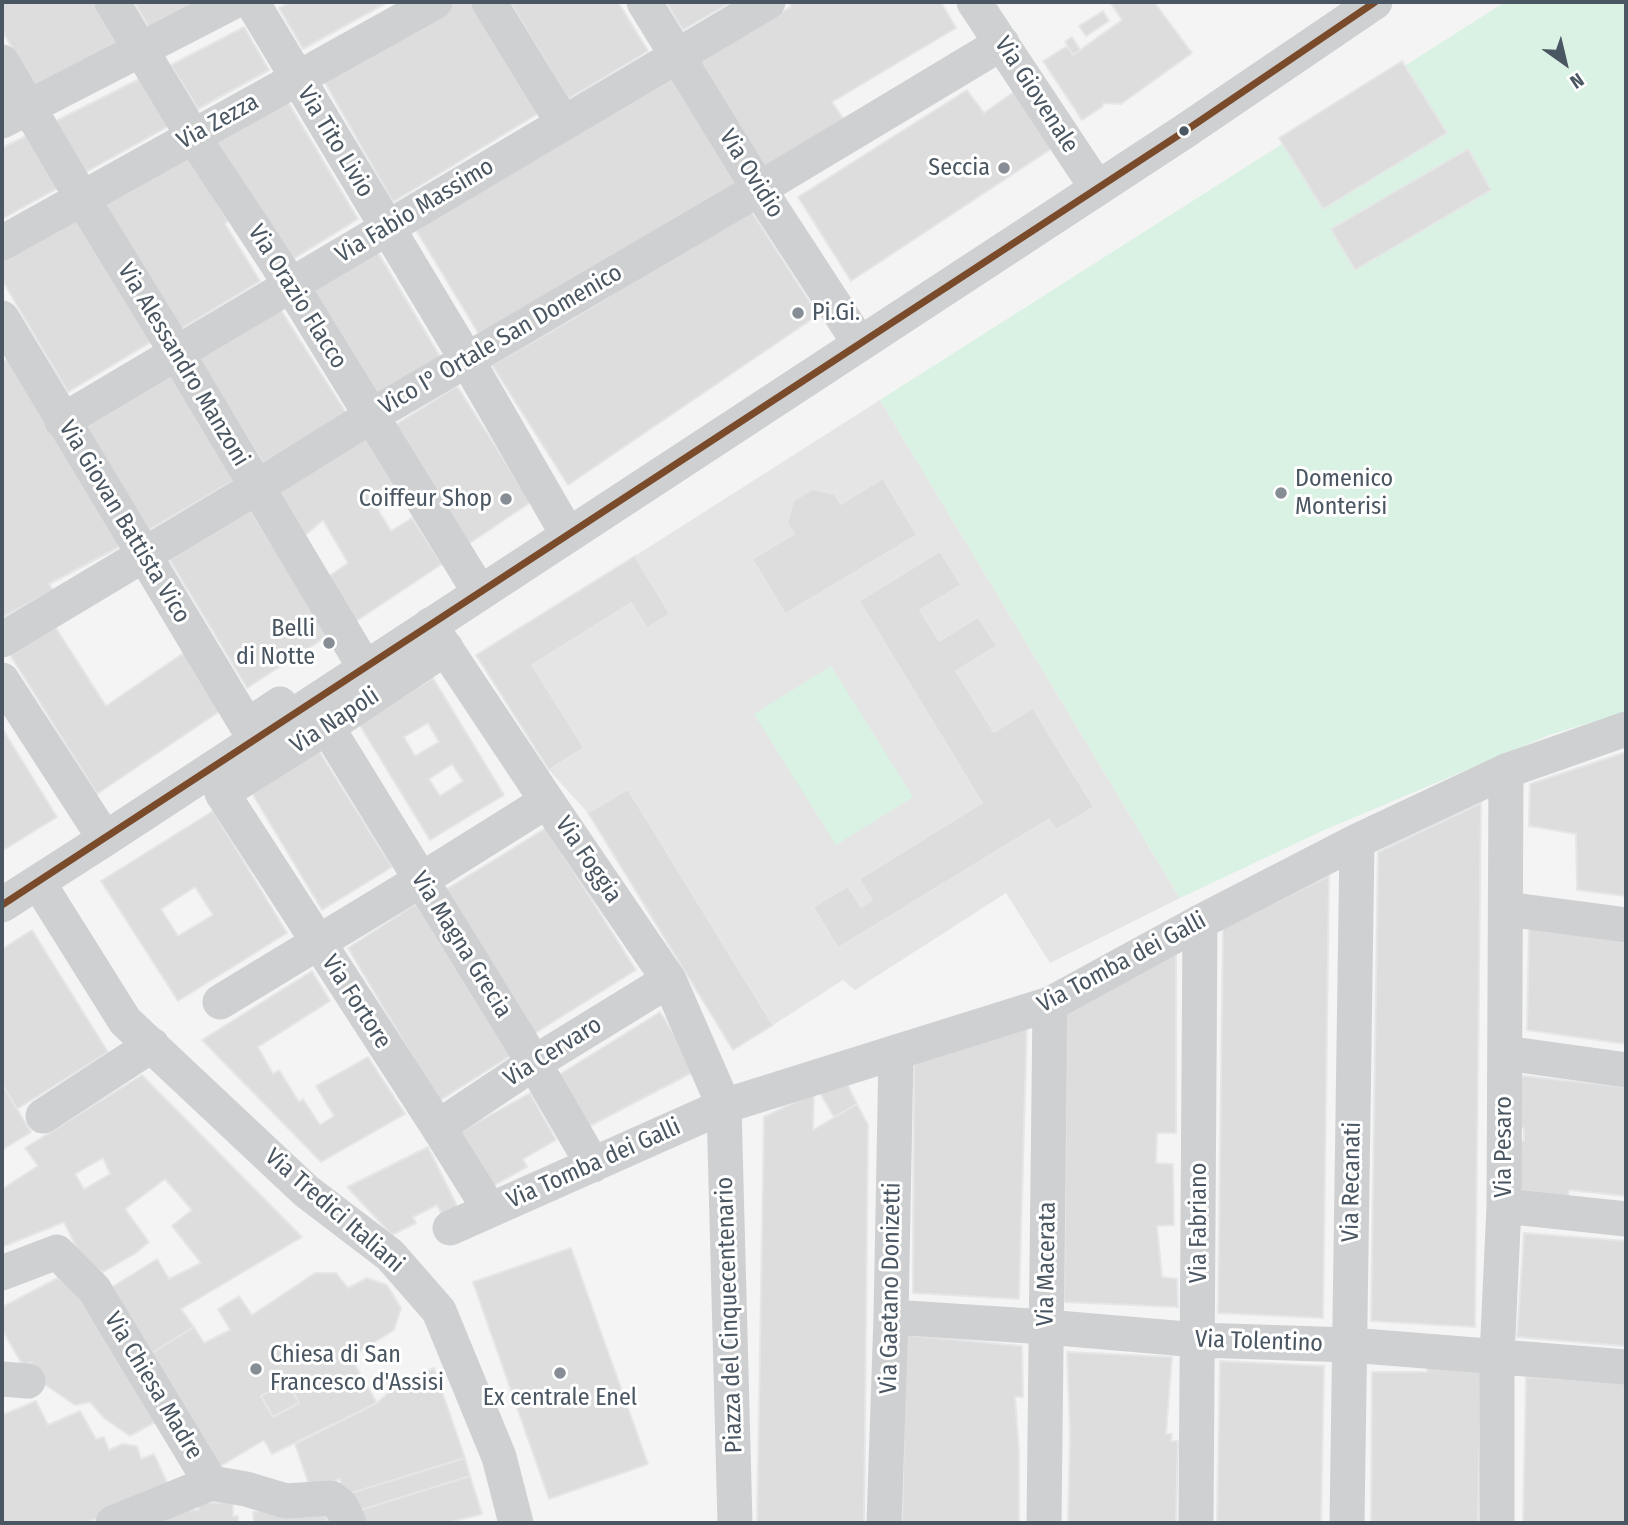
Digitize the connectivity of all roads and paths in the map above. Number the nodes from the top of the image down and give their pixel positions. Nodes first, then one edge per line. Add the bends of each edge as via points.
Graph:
1 (112, 2) edge
2 (233, 2) edge
3 (252, 2) edge
4 (435, 2) edge
5 (489, 2) edge
6 (644, 2) edge
7 (768, 2) edge
8 (974, 2) edge
9 (1374, 2) edge
10 (1002, 43) junction
11 (141, 50) junction
12 (677, 56) junction
13 (2, 62) edge
14 (297, 78) junction
15 (15, 114) edge
16 (564, 123) junction
17 (193, 136) junction
18 (1097, 188) junction
19 (759, 189) junction
20 (82, 198) junction
21 (387, 228) junction
22 (2, 243) edge
23 (291, 285) junction
24 (2, 318) edge
25 (860, 344) junction
26 (177, 353) junction
27 (467, 359) junction
28 (371, 416) junction
29 (62, 421) junction
30 (257, 487) junction
31 (568, 535) junction
32 (143, 554) junction
33 (480, 593) junction
34 (438, 637) junction
35 (2, 640) edge
36 (361, 661) junction
37 (2, 680) edge
38 (247, 726) joint
39 (327, 727) junction
40 (1626, 729) edge
41 (1506, 771) junction
42 (222, 793) joint
43 (547, 801) junction
44 (105, 839) junction
45 (1357, 841) junction
46 (421, 880) junction
47 (38, 882) junction
48 (2, 905) edge
49 (1506, 909) junction
50 (1200, 922) junction
51 (1626, 925) edge
52 (318, 943) junction
53 (669, 979) junction
54 (220, 1002) dead end
55 (1050, 1004) junction
56 (152, 1045) junction
57 (896, 1053) junction
58 (1505, 1053) junction
59 (534, 1063) junction
60 (1626, 1070) edge
61 (724, 1106) junction
62 (43, 1116) dead end
63 (438, 1127) junction
64 (593, 1164) junction
65 (1504, 1206) junction
66 (490, 1210) junction
67 (1626, 1220) edge
68 (450, 1228) dead end
69 (2, 1273) edge
70 (891, 1317) junction
71 (1046, 1327) junction
72 (1198, 1340) junction
73 (1350, 1345) junction
74 (1497, 1357) junction
75 (1626, 1367) edge
76 (211, 1483) junction
77 (345, 1515) edge
78 (113, 1523) edge
79 (516, 1523) edge
80 (735, 1523) edge
81 (884, 1523) edge
82 (1044, 1523) edge
83 (1196, 1523) edge
84 (1347, 1523) edge
85 (1497, 1523) edge

1 - 11 street, Via Orazio Flacco
2 - 11 street
3 - 14 street, Via Tito Livio
4 - 14 street, Via Zezza
5 - 16 street
6 - 12 street, Via Ovidio
7 - 12 street, Via Fabio Massimo
8 - 10 street, Via Giovenale
9 - 18 street, Via Napoli
10 - 18 street, Via Giovenale
10 - 19 street, Vico I° Ortale San Domenico
11 - 15 street
11 - 17 street, Via Orazio Flacco
12 - 16 street, Via Fabio Massimo
12 - 19 street, Via Ovidio
13 - 15 street, Via Alessandro Manzoni
14 - 17 street, Via Zezza
14 - 21 street, Via Tito Livio
15 - 20 street, Via Alessandro Manzoni
16 - 21 street, Via Fabio Massimo
17 - 20 street, Via Zezza
17 - 23 street, Via Orazio Flacco
18 - 25 street, Via Napoli
19 - 25 street, Via Ovidio
19 - 27 street, Vico I° Ortale San Domenico
20 - 22 street, Via Zezza
20 - 26 street, Via Alessandro Manzoni
21 - 23 street, Via Fabio Massimo
21 - 27 street, Via Tito Livio
23 - 26 street, Via Fabio Massimo
23 - 28 street, Via Orazio Flacco
24 - 29 street, Via Giovan Battista Vico
25 - 31 street, Via Napoli
26 - 29 street, Via Fabio Massimo
26 - 30 street, Via Alessandro Manzoni
27 - 28 street, Vico I° Ortale San Domenico
27 - 31 street, Via Tito Livio
28 - 30 street, Vico I° Ortale San Domenico
28 - 33 street, Via Orazio Flacco
29 - 32 street, Via Giovan Battista Vico
30 - 32 street, Vico I° Ortale San Domenico
30 - 36 street, Via Alessandro Manzoni
31 - 33 street, Via Napoli
32 - 35 street, Vico I° Ortale San Domenico
32 - 38 street, Via Giovan Battista Vico
33 - 34 street, Via Napoli
34 - 36 street, Via Napoli
34 - 39 street, Via Napoli
34 - 43 street, Via Foggia
36 - 38 street, Via Napoli
36 - 44 street, Via Napoli
37 - 44 street
39 - 42 street, Via Napoli
39 - 46 street, Via Magna Grecia
40 - 41 street, Via Tomba dei Galli
41 - 45 street, Via Tomba dei Galli
41 - 49 street, Via Pesaro
42 - 52 street, Via Fortore
43 - 46 street
43 - 53 street, Via Foggia
44 - 47 street, Via Napoli
45 - 50 street, Via Tomba dei Galli
45 - 73 street, Via Recanati
46 - 52 street
46 - 59 street, Via Magna Grecia
47 - 48 street, Via Napoli
47 - 56 street, Via Tredici Italiani via 125,1021
49 - 51 street
49 - 58 street, Via Pesaro
50 - 55 street, Via Tomba dei Galli
50 - 72 street, Via Fabriano
52 - 54 street
52 - 63 street, Via Fortore
53 - 59 street, Via Cervaro
53 - 61 street, Via Foggia
55 - 57 street, Via Tomba dei Galli
55 - 71 street, Via Macerata
56 - 62 street
56 - 79 street, Via Tredici Italiani via 306,1191 390,1255 439,1311 499,1457
57 - 61 street, Via Tomba dei Galli
57 - 70 street, Via Gaetano Donizetti
58 - 60 street
58 - 65 street, Via Pesaro
59 - 63 street, Via Cervaro
59 - 64 street, Via Magna Grecia
61 - 64 street, Via Tomba dei Galli
61 - 80 street, Piazza del Cinquecentenario
63 - 66 street, Via Fortore
64 - 66 street, Via Tomba dei Galli
65 - 67 street
65 - 74 street, Via Pesaro
66 - 68 street, Via Tomba dei Galli
69 - 76 street, Via Chiesa Madre via 57,1252 94,1289
70 - 71 street, Via Tolentino
70 - 81 street, Via Gaetano Donizetti
71 - 72 street, Via Tolentino
71 - 82 street, Via Macerata
72 - 73 street, Via Tolentino
72 - 83 street, Via Fabriano
73 - 74 street, Via Tolentino
73 - 84 street, Via Recanati
74 - 75 street, Via Tolentino
74 - 85 street, Via Pesaro
76 - 77 street via 286,1501 331,1498
76 - 78 street

